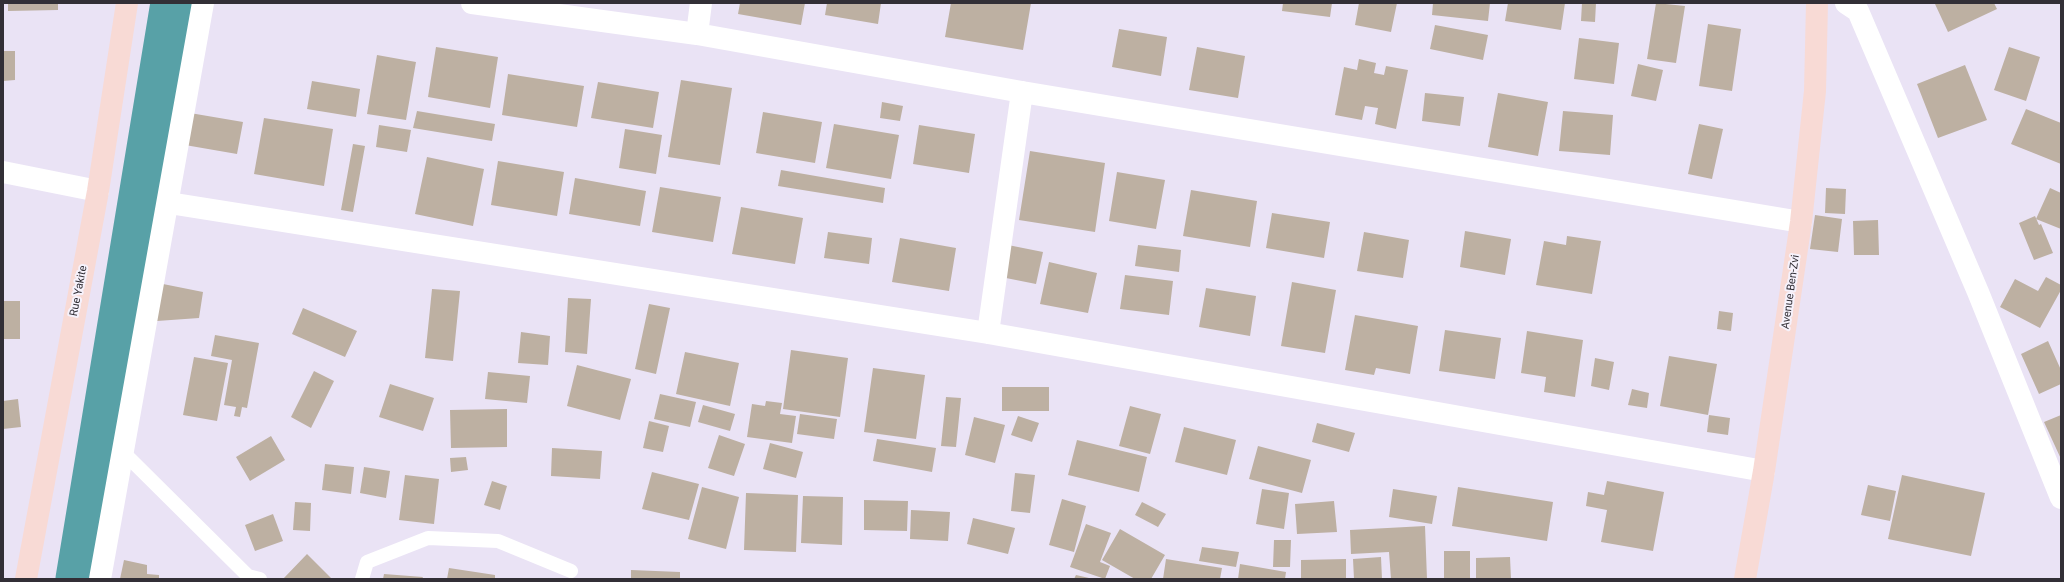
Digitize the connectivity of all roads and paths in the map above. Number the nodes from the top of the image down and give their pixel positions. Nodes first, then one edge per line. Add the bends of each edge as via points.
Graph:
1 (127, 3) edge
2 (204, 3) edge
3 (472, 3) edge
4 (701, 3) edge
5 (1817, 3) edge
6 (1846, 3) edge
7 (697, 34) junction
8 (1022, 92) junction
9 (3, 172) edge
10 (98, 191) junction
11 (169, 203) junction
12 (1801, 222) junction
13 (988, 333) junction
14 (122, 451) junction
15 (1764, 471) junction
16 (2061, 498) edge
17 (571, 571) dead end
18 (26, 579) edge
19 (100, 579) edge
20 (260, 579) edge
21 (362, 579) edge
22 (1745, 579) edge

1 - 10 main road, Rue Yakite
2 - 11 street
3 - 7 street
4 - 7 street
5 - 12 main road, Avenue Ben-Zvi via 1815,91
6 - 16 street via 1858,11 1978,292
7 - 8 street
8 - 12 street
8 - 13 street
9 - 10 street
10 - 18 main road, Rue Yakite
11 - 13 street
11 - 14 street
12 - 15 main road, Avenue Ben-Zvi
13 - 15 street
14 - 19 street
14 - 20 lane via 248,576
15 - 22 main road, Avenue Ben-Zvi
17 - 21 lane via 498,541 428,538 367,562

